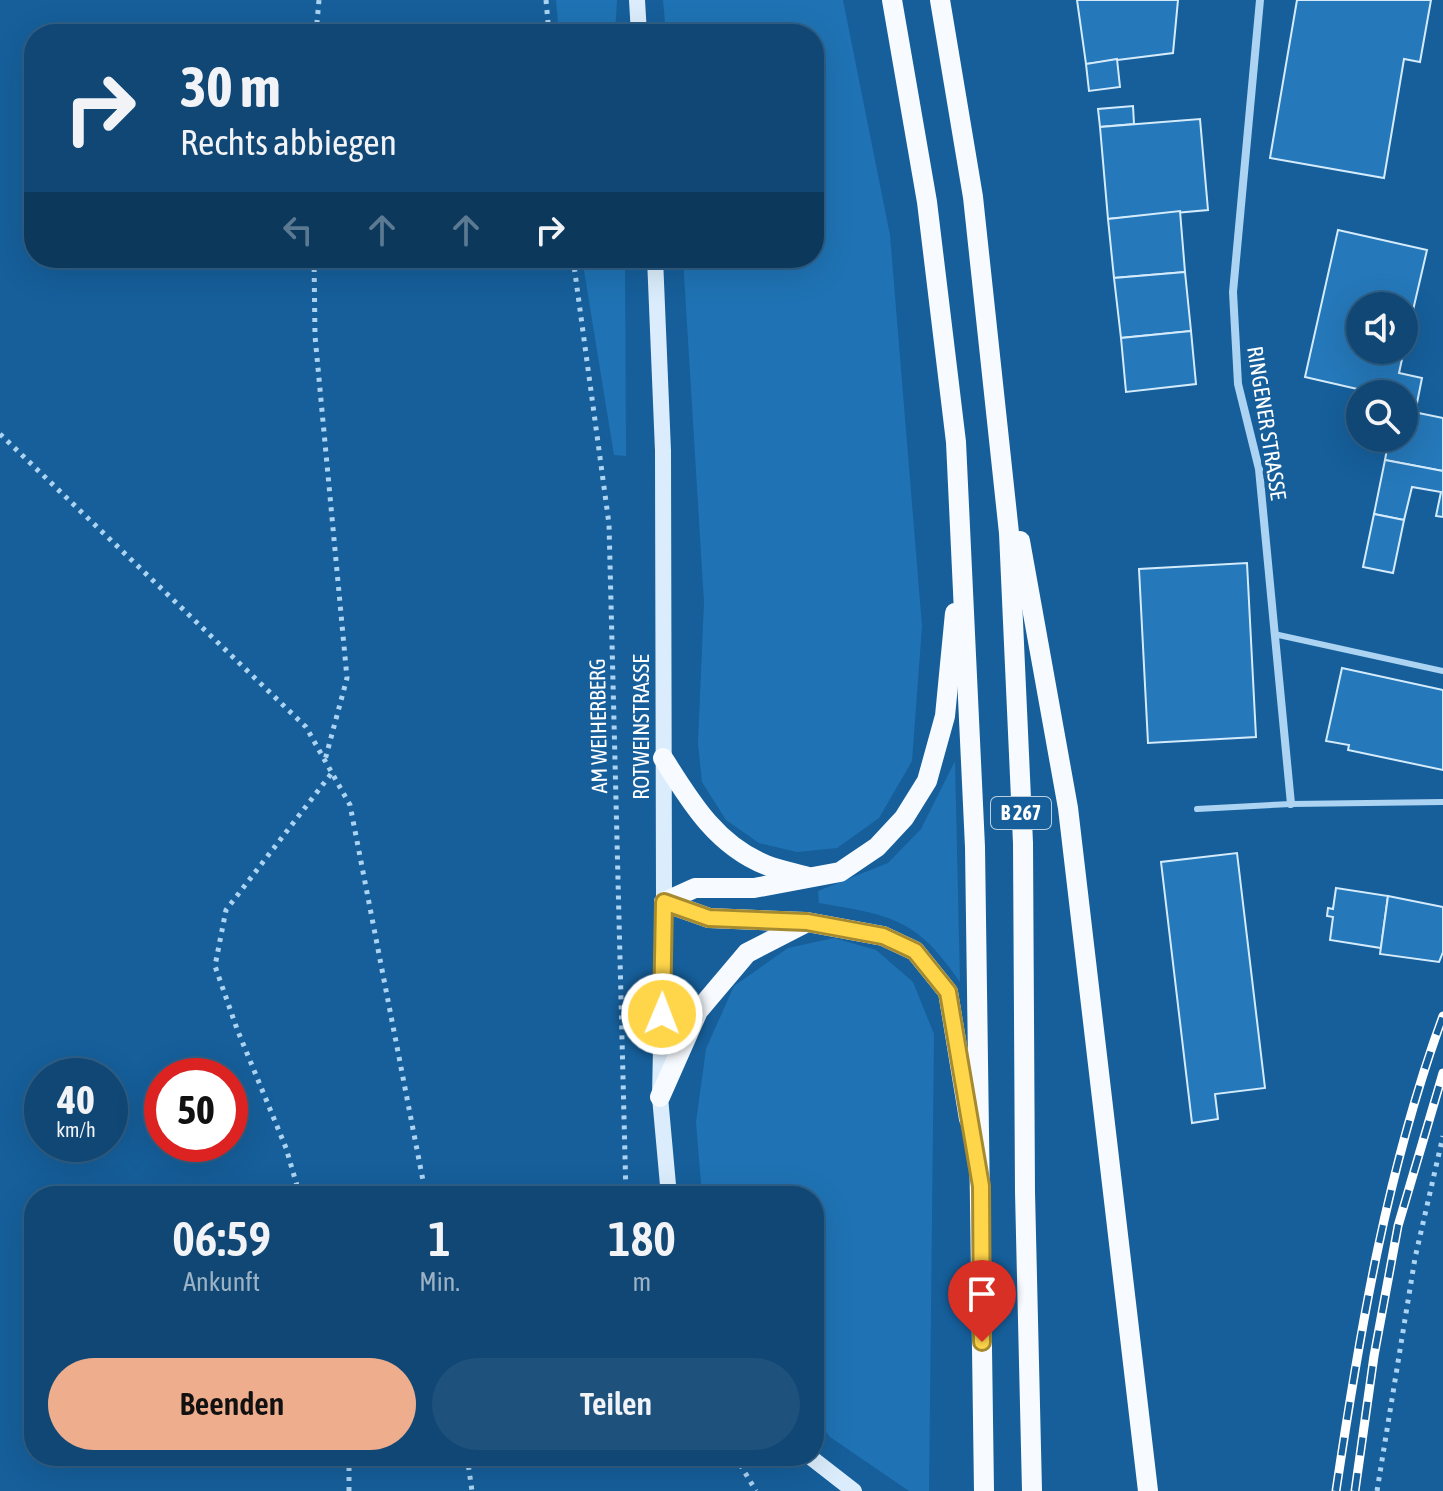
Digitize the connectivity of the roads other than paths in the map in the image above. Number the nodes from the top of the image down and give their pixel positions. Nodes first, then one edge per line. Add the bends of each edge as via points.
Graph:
1 (637, 0) edge
2 (892, 0) edge
3 (940, 0) edge
4 (1260, 0) edge
5 (638, 24) edge
6 (655, 268) edge
7 (1000, 434) junction
8 (962, 537) junction
9 (1274, 634) junction
10 (1443, 671) edge
11 (663, 758) junction
12 (1443, 802) edge
13 (1291, 804) junction
14 (1197, 809) dead end
15 (812, 878) junction
16 (664, 902) junction
17 (807, 922) junction
18 (660, 1097) junction
19 (668, 1186) edge
20 (981, 1186) junction
21 (822, 1466) edge
22 (854, 1491) edge
23 (984, 1491) edge
24 (1032, 1491) edge
25 (1148, 1491) edge

1 - 5 main road
2 - 8 main road, B 267 via 927,202
3 - 7 main road, B 267 via 973,197
4 - 9 street, RINGENER STRASSE via 1233,292 1238,384 1259,469
6 - 11 main road, ROTWEINSTRASSE via 663,451
7 - 24 main road, B 267 via 1023,843
7 - 25 main road via 1068,808
8 - 15 main road, B 267 via 945,716 927,781 904,818 877,847 840,872
8 - 20 main road, B 267
9 - 10 lane
9 - 13 street, RINGENER STRASSE
11 - 15 main road via 695,809 729,845 765,864
11 - 16 main road, ROTWEINSTRASSE
12 - 13 lane
13 - 14 lane
15 - 16 main road, B 267 via 754,888 695,888
16 - 17 main road via 709,918
16 - 18 main road, ROTWEINSTRASSE
17 - 18 main road via 747,953 698,1011
17 - 20 main road, B 267 via 883,936 915,951 948,992
18 - 19 main road, ROTWEINSTRASSE
20 - 23 main road, B 267
21 - 22 main road

